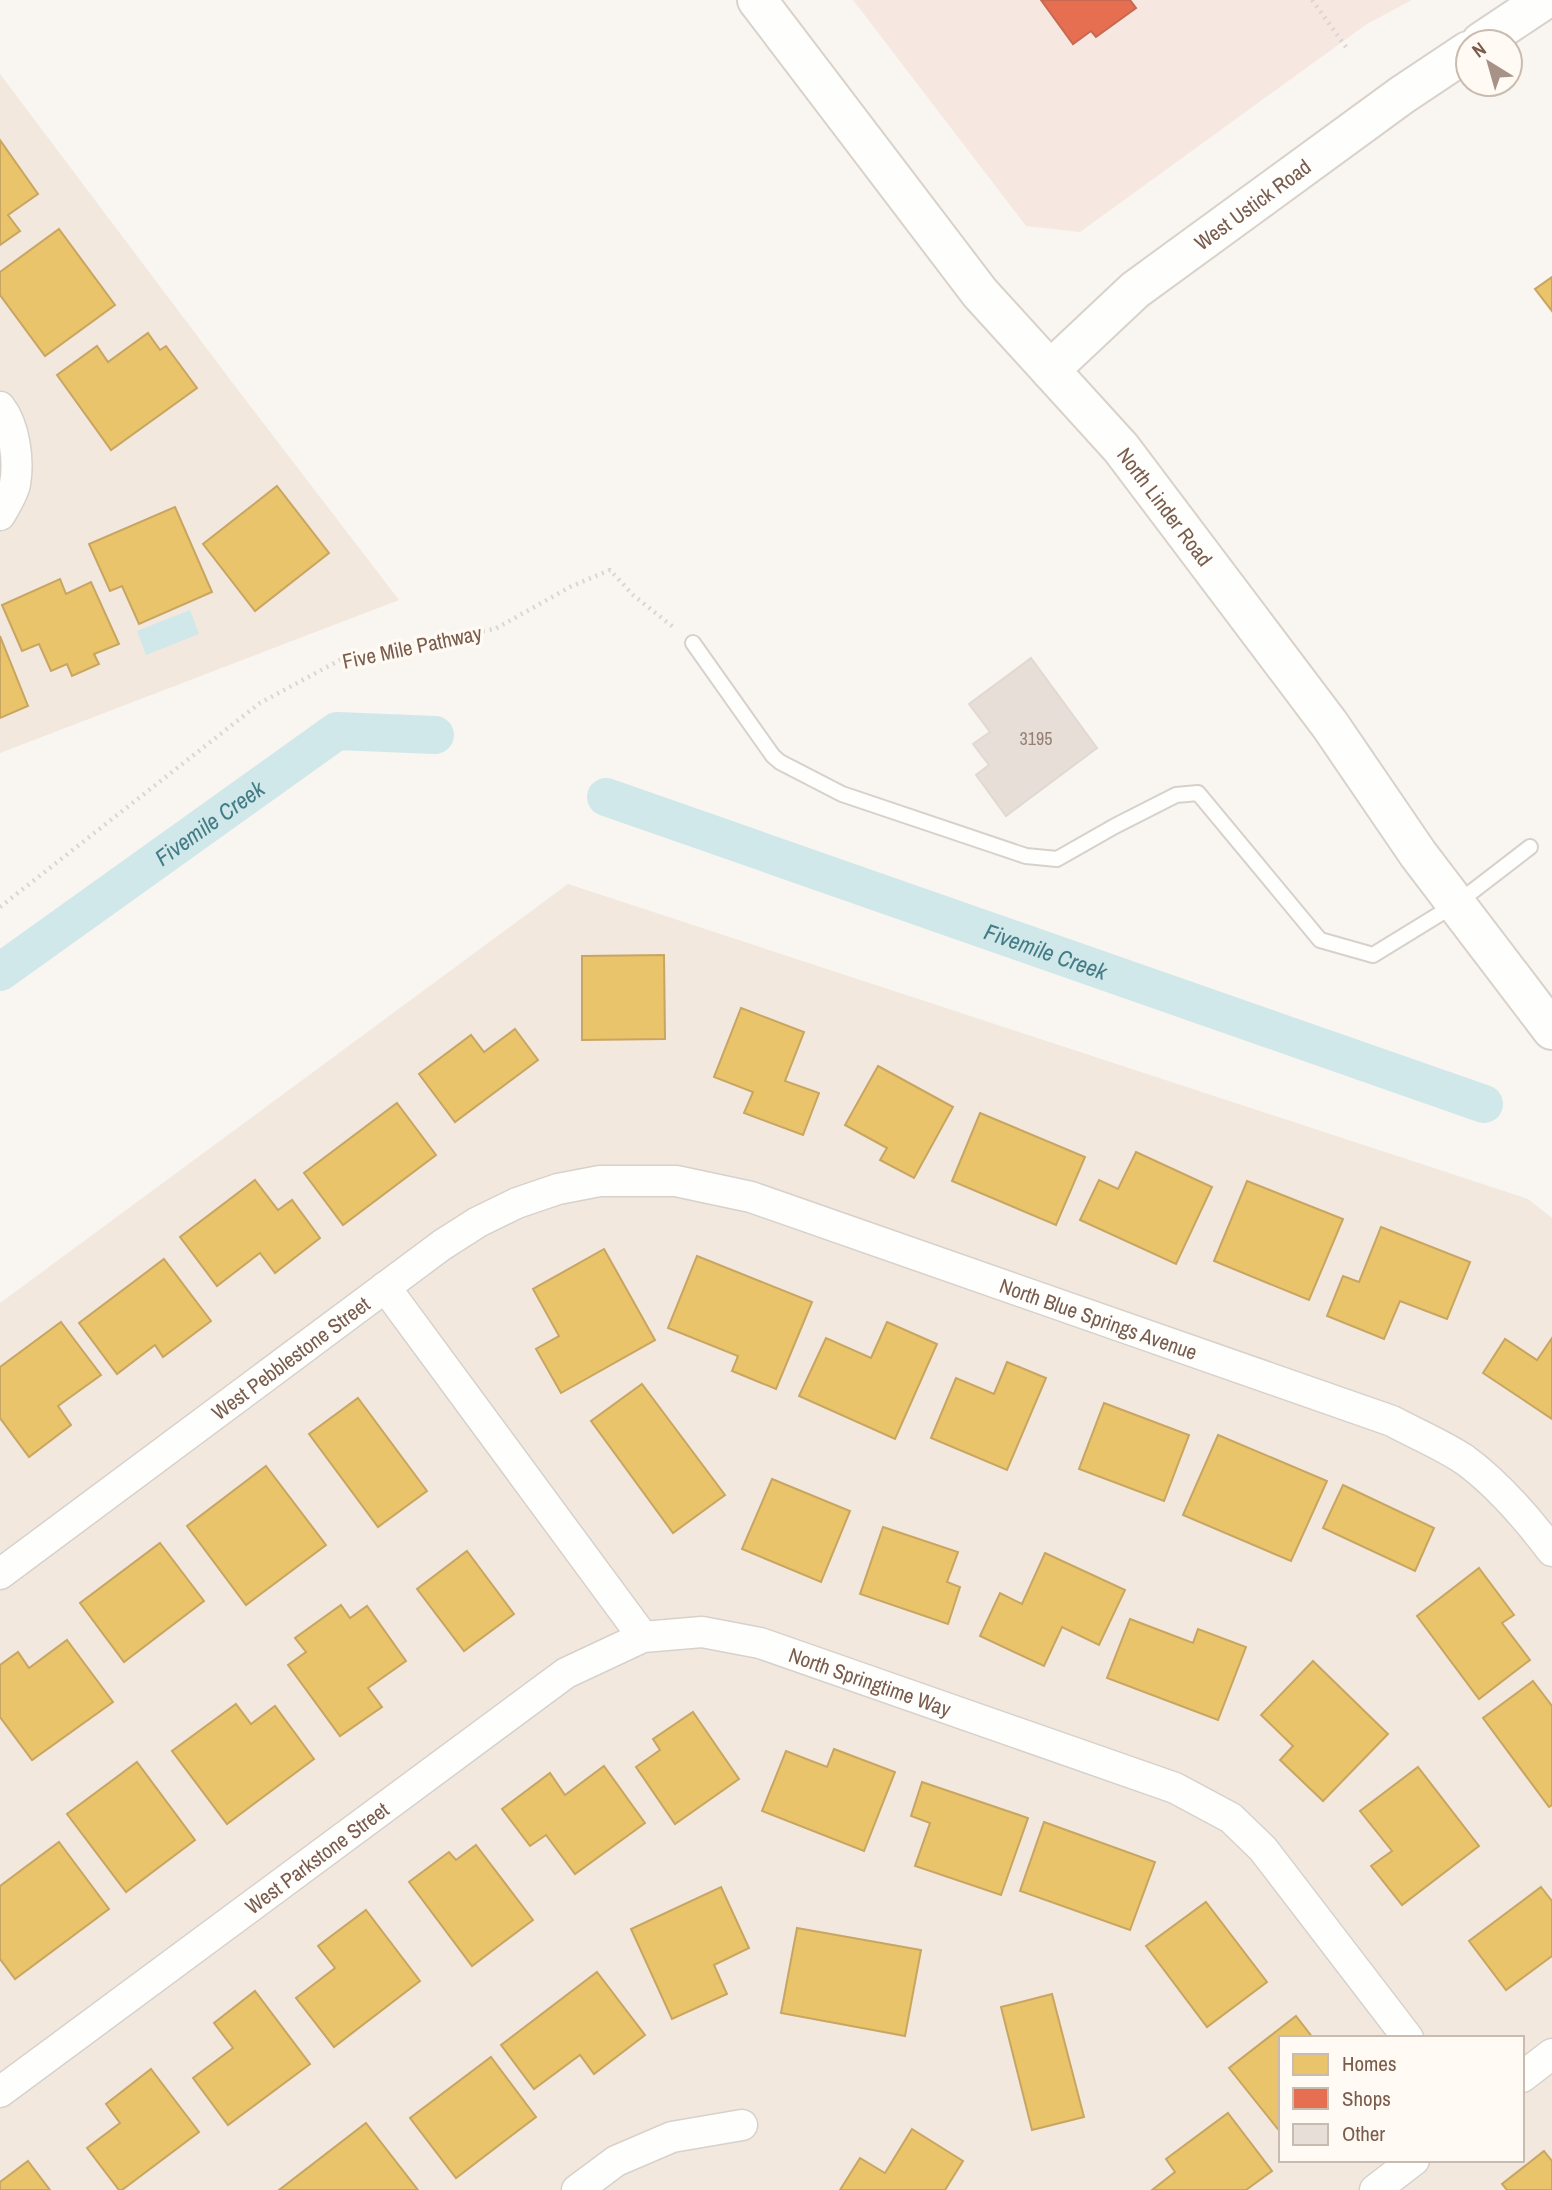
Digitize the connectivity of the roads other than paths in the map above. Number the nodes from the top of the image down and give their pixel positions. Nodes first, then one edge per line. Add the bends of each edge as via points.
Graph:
1 (757, 0) edge
2 (1544, 0) edge
3 (1502, 28) edge
4 (1454, 60) edge
5 (1050, 370) junction
6 (0, 407) edge
7 (0, 515) edge
8 (693, 643) road end
9 (1530, 847) dead end
10 (1456, 904) junction
11 (1552, 1030) edge
12 (600, 1181) joint
13 (385, 1287) junction
14 (1552, 1551) edge
15 (0, 1574) edge
16 (643, 1637) junction
17 (1406, 2036) edge
18 (1552, 2054) edge
19 (1524, 2075) edge
20 (0, 2092) edge
21 (742, 2125) dead end
22 (1411, 2162) edge
23 (578, 2190) edge
24 (1375, 2190) edge

1 - 5 main road, North Linder Road via 980,293
2 - 3 main road
4 - 5 main road, West Ustick Road via 1135,290
5 - 10 main road, North Linder Road via 1130,459 1330,725
6 - 7 street via 15,441 15,486
8 - 10 lane via 774,756 842,794 1026,856 1057,859 1176,795 1198,793 1320,940 1373,955
9 - 10 lane
10 - 11 main road, North Linder Road
12 - 13 street, West Pebblestone Street via 558,1189 478,1222
12 - 14 street, North Blue Springs Avenue via 677,1181 751,1198 1392,1421 1464,1460 1497,1488
13 - 15 street, West Pebblestone Street
13 - 16 street
16 - 17 street, North Springtime Way via 702,1632 760,1643 1175,1788 1231,1818 1263,1849
16 - 20 street, West Parkstone Street via 566,1672
18 - 19 street
21 - 23 street via 672,2137 617,2161
22 - 24 street

